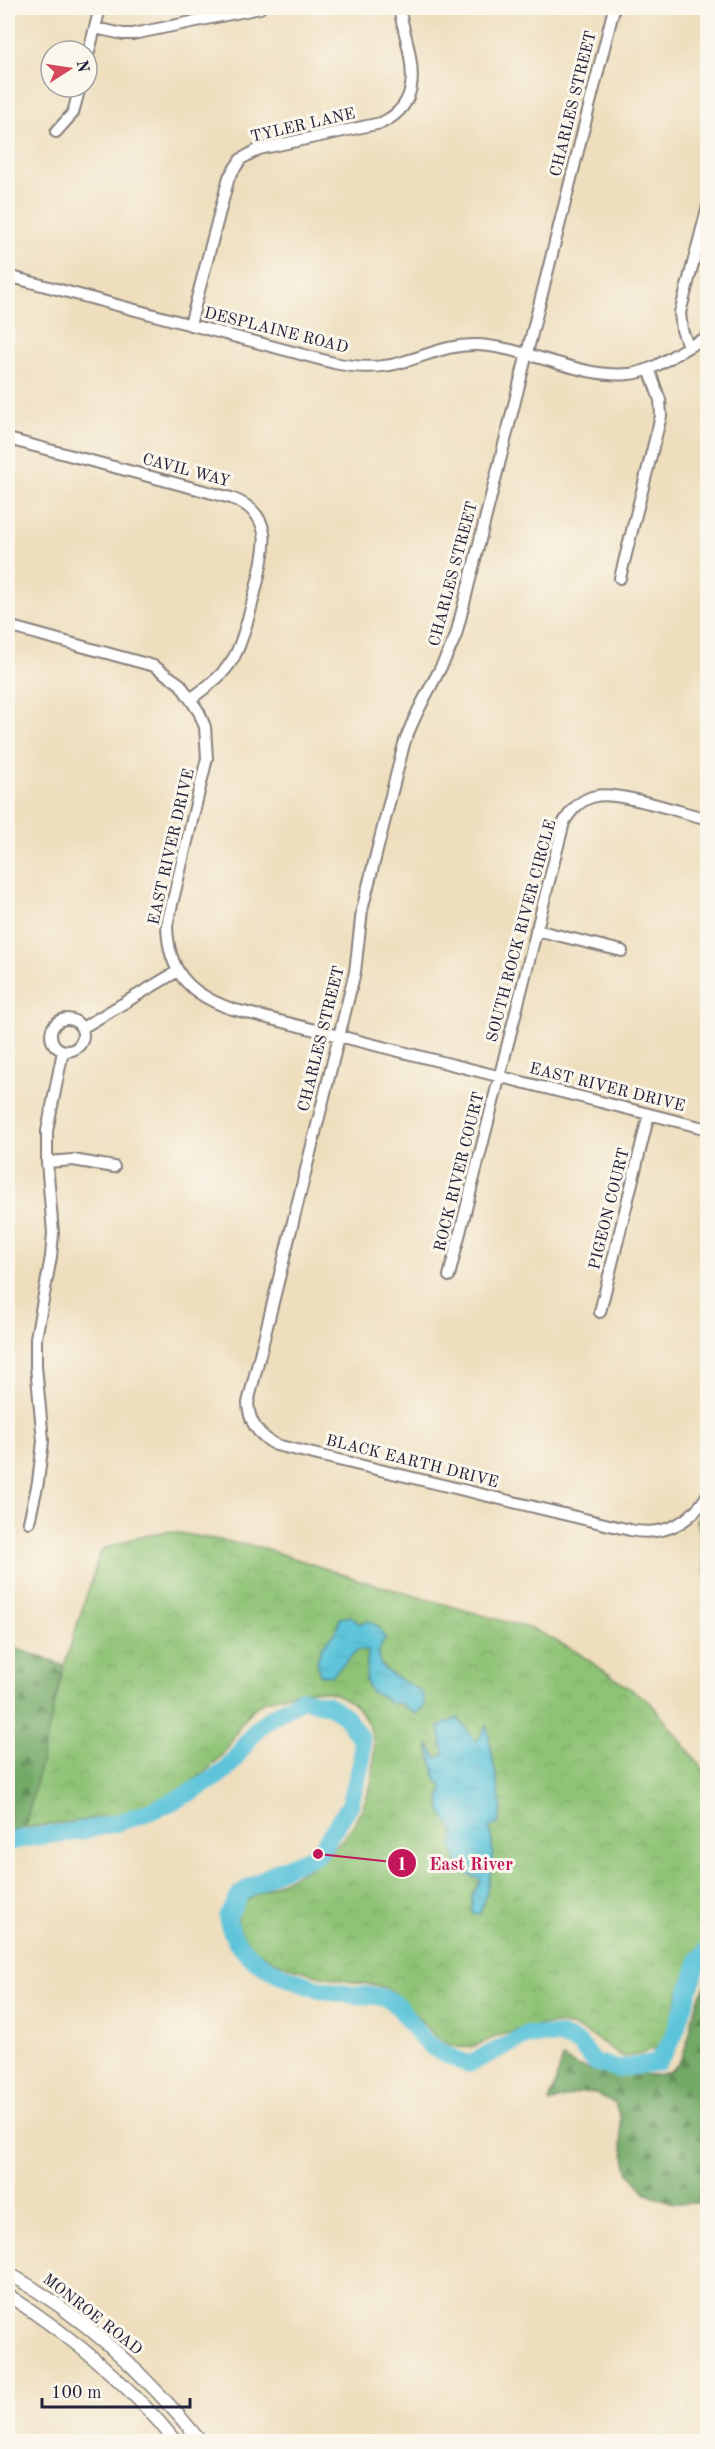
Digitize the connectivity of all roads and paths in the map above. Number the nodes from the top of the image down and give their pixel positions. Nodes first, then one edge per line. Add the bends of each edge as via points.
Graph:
1 (100, 8) edge
2 (260, 8) edge
3 (399, 8) edge
4 (614, 8) edge
5 (95, 28) junction
6 (92, 39) edge
7 (77, 99) edge
8 (56, 132) dead end
9 (708, 206) edge
10 (8, 276) edge
11 (190, 325) junction
12 (708, 338) edge
13 (688, 346) junction
14 (527, 354) junction
15 (649, 369) junction
16 (8, 439) edge
17 (620, 578) dead end
18 (8, 626) edge
19 (192, 698) junction
20 (708, 819) edge
21 (536, 930) junction
22 (622, 951) dead end
23 (178, 971) junction
24 (82, 1028) junction
25 (339, 1036) junction
26 (63, 1051) junction
27 (500, 1077) junction
28 (649, 1114) junction
29 (708, 1129) edge
30 (46, 1162) junction
31 (114, 1167) dead end
32 (449, 1276) dead end
33 (600, 1312) dead end
34 (268, 1317) joint
35 (708, 1494) edge
36 (29, 1522) dead end
37 (8, 2273) edge
38 (8, 2295) edge
39 (176, 2442) edge
40 (201, 2442) edge

1 - 5 street
2 - 5 street via 132,34
3 - 11 street, TYLER LANE via 413,76 405,106 381,123 259,149 241,159 229,177
4 - 14 street, CHARLES STREET
5 - 6 street
7 - 8 street via 73,113
9 - 13 street via 681,313
10 - 11 street, DESPLAINE ROAD
11 - 14 street, DESPLAINE ROAD via 334,363 366,367 406,362 462,345
12 - 13 street, DESPLAINE ROAD
13 - 15 street, DESPLAINE ROAD
14 - 15 street, DESPLAINE ROAD via 602,373
14 - 25 street, CHARLES STREET via 456,635 404,744 362,910 357,957
15 - 17 street via 661,416
16 - 19 street, CAVIL WAY via 231,498 257,516 265,550 241,641 226,669
18 - 19 street, EAST RIVER DRIVE via 154,666
19 - 23 street, EAST RIVER DRIVE via 205,727 207,758 167,925 170,952
20 - 21 street, SOUTH ROCK RIVER CIRCLE via 617,796 585,800 564,822
21 - 22 street
21 - 27 street, SOUTH ROCK RIVER CIRCLE
23 - 24 street
23 - 25 street, EAST RIVER DRIVE via 188,985 210,1002
24 - 26 street via 83,1040 76,1049
24 - 26 street via 74,1021 63,1020 55,1025 51,1036 55,1046
25 - 27 street, EAST RIVER DRIVE
25 - 34 street, CHARLES STREET
26 - 30 street via 51,1104
27 - 28 street, EAST RIVER DRIVE
27 - 32 street, ROCK RIVER COURT
28 - 29 street, EAST RIVER DRIVE
28 - 33 street, PIGEON COURT
30 - 31 street via 73,1160
30 - 36 street via 53,1233 36,1338 43,1441
34 - 35 street, BLACK EARTH DRIVE via 248,1403 258,1432 276,1445 638,1532 678,1524 693,1514
37 - 40 main road, MONROE ROAD via 126,2360
38 - 39 main road, MONROE ROAD via 115,2375

